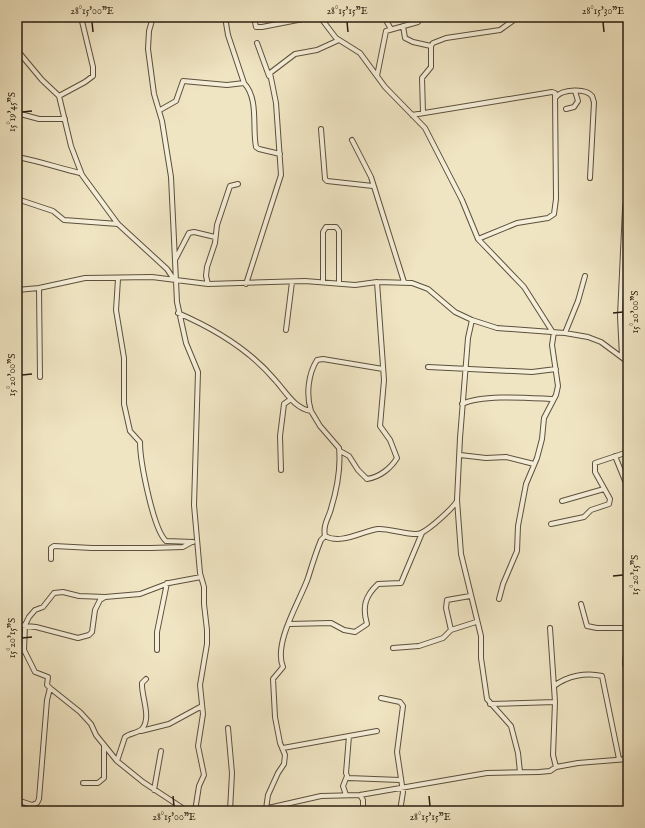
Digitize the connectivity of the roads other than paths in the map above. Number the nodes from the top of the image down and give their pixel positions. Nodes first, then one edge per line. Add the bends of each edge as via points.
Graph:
1 (81, 17) edge
2 (153, 17) edge
3 (225, 17) edge
4 (254, 17) edge
5 (313, 17) edge
6 (320, 17) edge
7 (384, 17) edge
8 (421, 17) edge
9 (518, 17) edge
10 (627, 17) edge
11 (628, 24) edge
12 (404, 26) junction
13 (391, 29) junction
14 (339, 40) junction
15 (257, 43) dead end
16 (431, 46) junction
17 (17, 50) edge
18 (269, 76) junction
19 (377, 76) junction
20 (244, 83) junction
21 (575, 91) junction
22 (59, 96) junction
23 (556, 97) junction
24 (566, 109) dead end
25 (160, 110) junction
26 (17, 113) edge
27 (423, 113) junction
28 (412, 115) junction
29 (65, 119) junction
30 (321, 129) dead end
31 (352, 140) dead end
32 (280, 154) junction
33 (17, 157) edge
34 (80, 172) junction
35 (590, 178) dead end
36 (238, 184) dead end
37 (373, 186) junction
38 (628, 187) edge
39 (17, 199) edge
40 (118, 224) junction
41 (216, 237) junction
42 (478, 238) junction
43 (176, 258) junction
44 (585, 276) dead end
45 (118, 279) junction
46 (175, 281) junction
47 (292, 282) junction
48 (323, 282) junction
49 (377, 282) junction
50 (404, 282) junction
51 (339, 283) junction
52 (208, 284) junction
53 (246, 284) junction
54 (39, 288) junction
55 (17, 290) edge
56 (178, 313) junction
57 (472, 320) junction
58 (286, 330) dead end
59 (553, 332) junction
60 (565, 332) junction
61 (622, 357) junction
62 (628, 362) edge
63 (428, 367) dead end
64 (466, 368) junction
65 (383, 369) junction
66 (556, 369) junction
67 (40, 376) dead end
68 (291, 399) junction
69 (553, 399) junction
70 (462, 404) junction
71 (311, 411) junction
72 (340, 451) junction
73 (628, 452) edge
74 (460, 455) junction
75 (615, 456) junction
76 (534, 464) junction
77 (281, 470) dead end
78 (604, 488) junction
79 (628, 488) edge
80 (457, 500) junction
81 (562, 501) dead end
82 (551, 524) dead end
83 (422, 533) junction
84 (325, 536) junction
85 (197, 538) junction
86 (193, 542) junction
87 (51, 559) dead end
88 (201, 577) junction
89 (166, 583) junction
90 (470, 596) junction
91 (105, 597) junction
92 (499, 599) dead end
93 (581, 604) dead end
94 (476, 622) junction
95 (289, 624) junction
96 (17, 625) edge
97 (25, 625) junction
98 (550, 628) dead end
99 (628, 628) edge
100 (451, 630) junction
101 (628, 632) edge
102 (393, 648) dead end
103 (17, 649) edge
104 (24, 650) junction
105 (157, 650) dead end
106 (628, 671) edge
107 (146, 679) dead end
108 (554, 686) junction
109 (50, 688) junction
110 (380, 698) dead end
111 (555, 702) junction
112 (490, 704) junction
113 (202, 706) junction
114 (228, 728) dead end
115 (140, 731) junction
116 (377, 731) dead end
117 (349, 736) junction
118 (104, 745) junction
119 (283, 748) junction
120 (161, 751) dead end
121 (628, 758) edge
122 (619, 759) junction
123 (117, 762) junction
124 (556, 767) junction
125 (520, 772) junction
126 (347, 776) junction
127 (400, 780) junction
128 (83, 783) dead end
129 (402, 788) junction
130 (154, 790) junction
131 (360, 795) junction
132 (346, 796) junction
133 (17, 800) edge
134 (32, 805) junction
135 (266, 809) junction
136 (260, 810) edge
137 (31, 811) edge
138 (187, 811) edge
139 (195, 811) edge
140 (230, 811) edge
141 (255, 811) edge
142 (363, 811) edge
143 (400, 811) edge

1 - 22 street via 93,76
2 - 25 street via 148,49 154,94
3 - 20 street via 228,35
4 - 5 street via 256,27
6 - 14 street
7 - 13 street
8 - 12 street via 418,22
9 - 16 street via 500,30 446,38 436,41
10 - 11 street
12 - 13 street
12 - 16 street via 405,38
13 - 19 street via 386,31
14 - 18 street via 317,50 300,52 289,57
14 - 19 street via 360,53
15 - 18 street
16 - 27 street via 431,67 422,78
17 - 22 street
18 - 32 street via 276,103
19 - 28 street
20 - 25 street via 227,85 183,81 176,101
20 - 32 street via 251,95 256,147 259,150
21 - 23 street via 564,91
21 - 24 street via 578,101 574,107
21 - 35 street via 588,93 594,102
22 - 29 street
23 - 27 street via 556,93 552,92
23 - 42 street via 554,214 548,218 517,223
25 - 43 street via 171,177
26 - 29 street via 39,119
27 - 28 street
28 - 42 street via 431,138
29 - 34 street
30 - 37 street via 325,179
31 - 37 street via 369,172
32 - 53 street via 280,175
33 - 34 street
34 - 40 street
36 - 41 street via 230,186 216,225
37 - 50 street
38 - 61 street via 620,316
39 - 40 street via 53,211 64,220
40 - 46 street via 167,269
41 - 43 street via 198,232 189,234
41 - 52 street via 206,272
42 - 59 street via 524,287
43 - 46 street
44 - 60 street
45 - 46 street via 152,277
45 - 54 street via 73,280
45 - 86 street via 116,310 124,358 124,401 130,431 140,442 141,466 151,506 162,537 166,541
46 - 52 street
46 - 56 street
47 - 48 street
47 - 53 street
47 - 58 street
48 - 51 street
48 - 51 street via 323,232 326,227 336,227
49 - 50 street
49 - 51 street via 355,285
49 - 65 street
50 - 57 street via 428,289 455,312
52 - 53 street
54 - 55 street
54 - 67 street
56 - 68 street via 221,334 248,352 260,362
56 - 85 street via 186,343 198,372 194,505
57 - 59 street via 497,328
57 - 64 street via 468,330
59 - 60 street
59 - 66 street via 552,346
60 - 61 street via 595,339
61 - 62 street
63 - 64 street
64 - 66 street via 532,372
64 - 70 street
65 - 71 street via 317,360 308,391
65 - 72 street via 380,423 397,458 393,465 374,478 367,478 349,456
66 - 69 street via 558,386
68 - 71 street via 298,407
68 - 77 street via 284,404 280,436
69 - 70 street via 504,398 474,400
69 - 76 street via 544,418 542,439
70 - 74 street
71 - 72 street
72 - 84 street
73 - 75 street
74 - 76 street via 506,457
74 - 80 street
75 - 78 street via 595,463 596,472
75 - 79 street
76 - 92 street via 526,484 518,526 517,551
78 - 81 street
78 - 82 street via 610,499 607,505 594,509 584,517
80 - 83 street via 447,513
80 - 90 street via 460,554
83 - 84 street via 386,529 353,537
83 - 95 street via 401,583 378,584 368,594 364,611 367,624 355,632 331,623
84 - 95 street via 314,554 308,578
85 - 86 street
85 - 88 street
86 - 87 street via 184,547 151,548 54,546 51,548
88 - 89 street
88 - 113 street via 207,637 200,685
89 - 91 street via 140,594
89 - 105 street via 157,632
90 - 94 street
90 - 100 street via 447,600 446,608
91 - 97 street via 58,592 51,596 43,607 31,613
91 - 97 street via 100,600 95,610 92,632 86,636 78,638
93 - 99 street via 587,626
94 - 100 street
94 - 112 street via 481,636 481,658
95 - 119 street via 281,661 283,667 273,679 275,717
96 - 97 street
97 - 104 street
98 - 108 street
100 - 102 street via 443,638 419,646
101 - 106 street via 625,664
103 - 104 street
104 - 109 street via 35,672 48,677 47,685
107 - 115 street via 142,683 141,691 146,716
108 - 111 street
108 - 122 street via 570,677 602,676
109 - 118 street via 80,712
109 - 134 street via 39,799 37,804
110 - 127 street via 400,702 403,706 397,752
111 - 112 street
111 - 124 street via 553,755
112 - 125 street via 511,726
113 - 115 street via 166,725
113 - 139 street via 198,746 204,772 198,786
114 - 140 street via 232,773
115 - 123 street via 125,737
116 - 117 street
117 - 119 street
117 - 126 street
118 - 123 street
118 - 128 street via 104,778 98,783
119 - 135 street via 285,762 268,795
120 - 130 street
121 - 122 street
122 - 124 street
123 - 130 street
124 - 125 street via 539,772
125 - 129 street via 487,773
126 - 127 street via 352,779
126 - 132 street via 343,786
127 - 129 street
129 - 131 street
129 - 143 street
130 - 138 street
131 - 132 street
131 - 142 street via 363,800
132 - 135 street via 321,796
133 - 134 street
134 - 137 street
135 - 136 street
136 - 141 street

